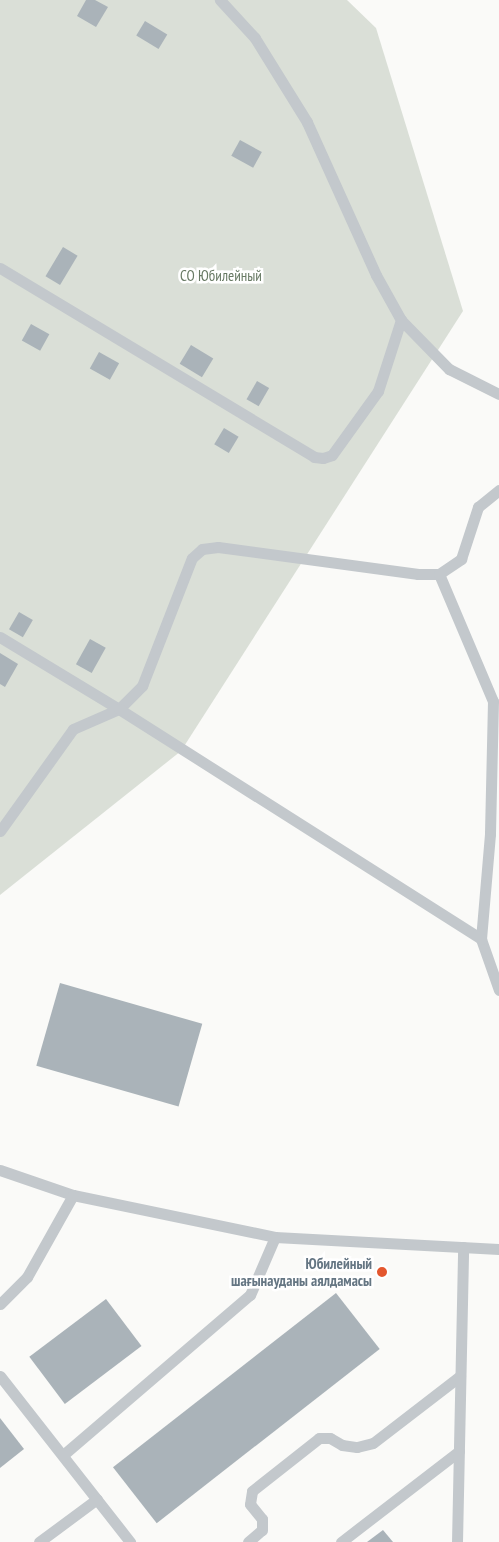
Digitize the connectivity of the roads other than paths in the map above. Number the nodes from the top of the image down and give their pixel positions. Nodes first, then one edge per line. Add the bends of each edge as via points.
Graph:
1 (220, 0) edge
2 (0, 268) edge
3 (401, 320) junction
4 (499, 394) edge
5 (499, 490) edge
6 (439, 574) junction
7 (0, 637) edge
8 (119, 709) junction
9 (0, 831) edge
10 (481, 939) junction
11 (499, 990) edge
12 (0, 1170) edge
13 (73, 1195) junction
14 (275, 1237) junction
15 (463, 1247) junction
16 (499, 1249) edge
17 (0, 1304) edge
18 (0, 1376) edge
19 (460, 1376) junction
20 (459, 1451) junction
21 (63, 1455) junction
22 (96, 1499) junction
23 (39, 1542) edge
24 (130, 1542) edge
25 (248, 1542) edge
26 (341, 1542) edge
27 (457, 1542) edge

1 - 3 lane via 255,38 307,122 376,276
2 - 3 lane via 314,457 332,455 378,391
3 - 4 lane via 450,369
5 - 6 lane via 478,507 461,559
6 - 8 lane via 418,574 218,546 202,549 192,558 142,686
6 - 10 lane via 493,701 490,834
7 - 8 lane
8 - 9 lane via 73,729
8 - 10 lane
10 - 11 lane
12 - 13 lane
13 - 14 lane
13 - 17 lane via 27,1277
14 - 15 lane
14 - 21 lane via 250,1295
15 - 16 lane
15 - 19 lane
18 - 21 lane
19 - 20 lane
19 - 25 lane via 373,1443 358,1447 319,1438 252,1491 250,1504 262,1519 262,1530
20 - 26 lane
20 - 27 lane
21 - 22 lane
22 - 23 lane
22 - 24 lane

